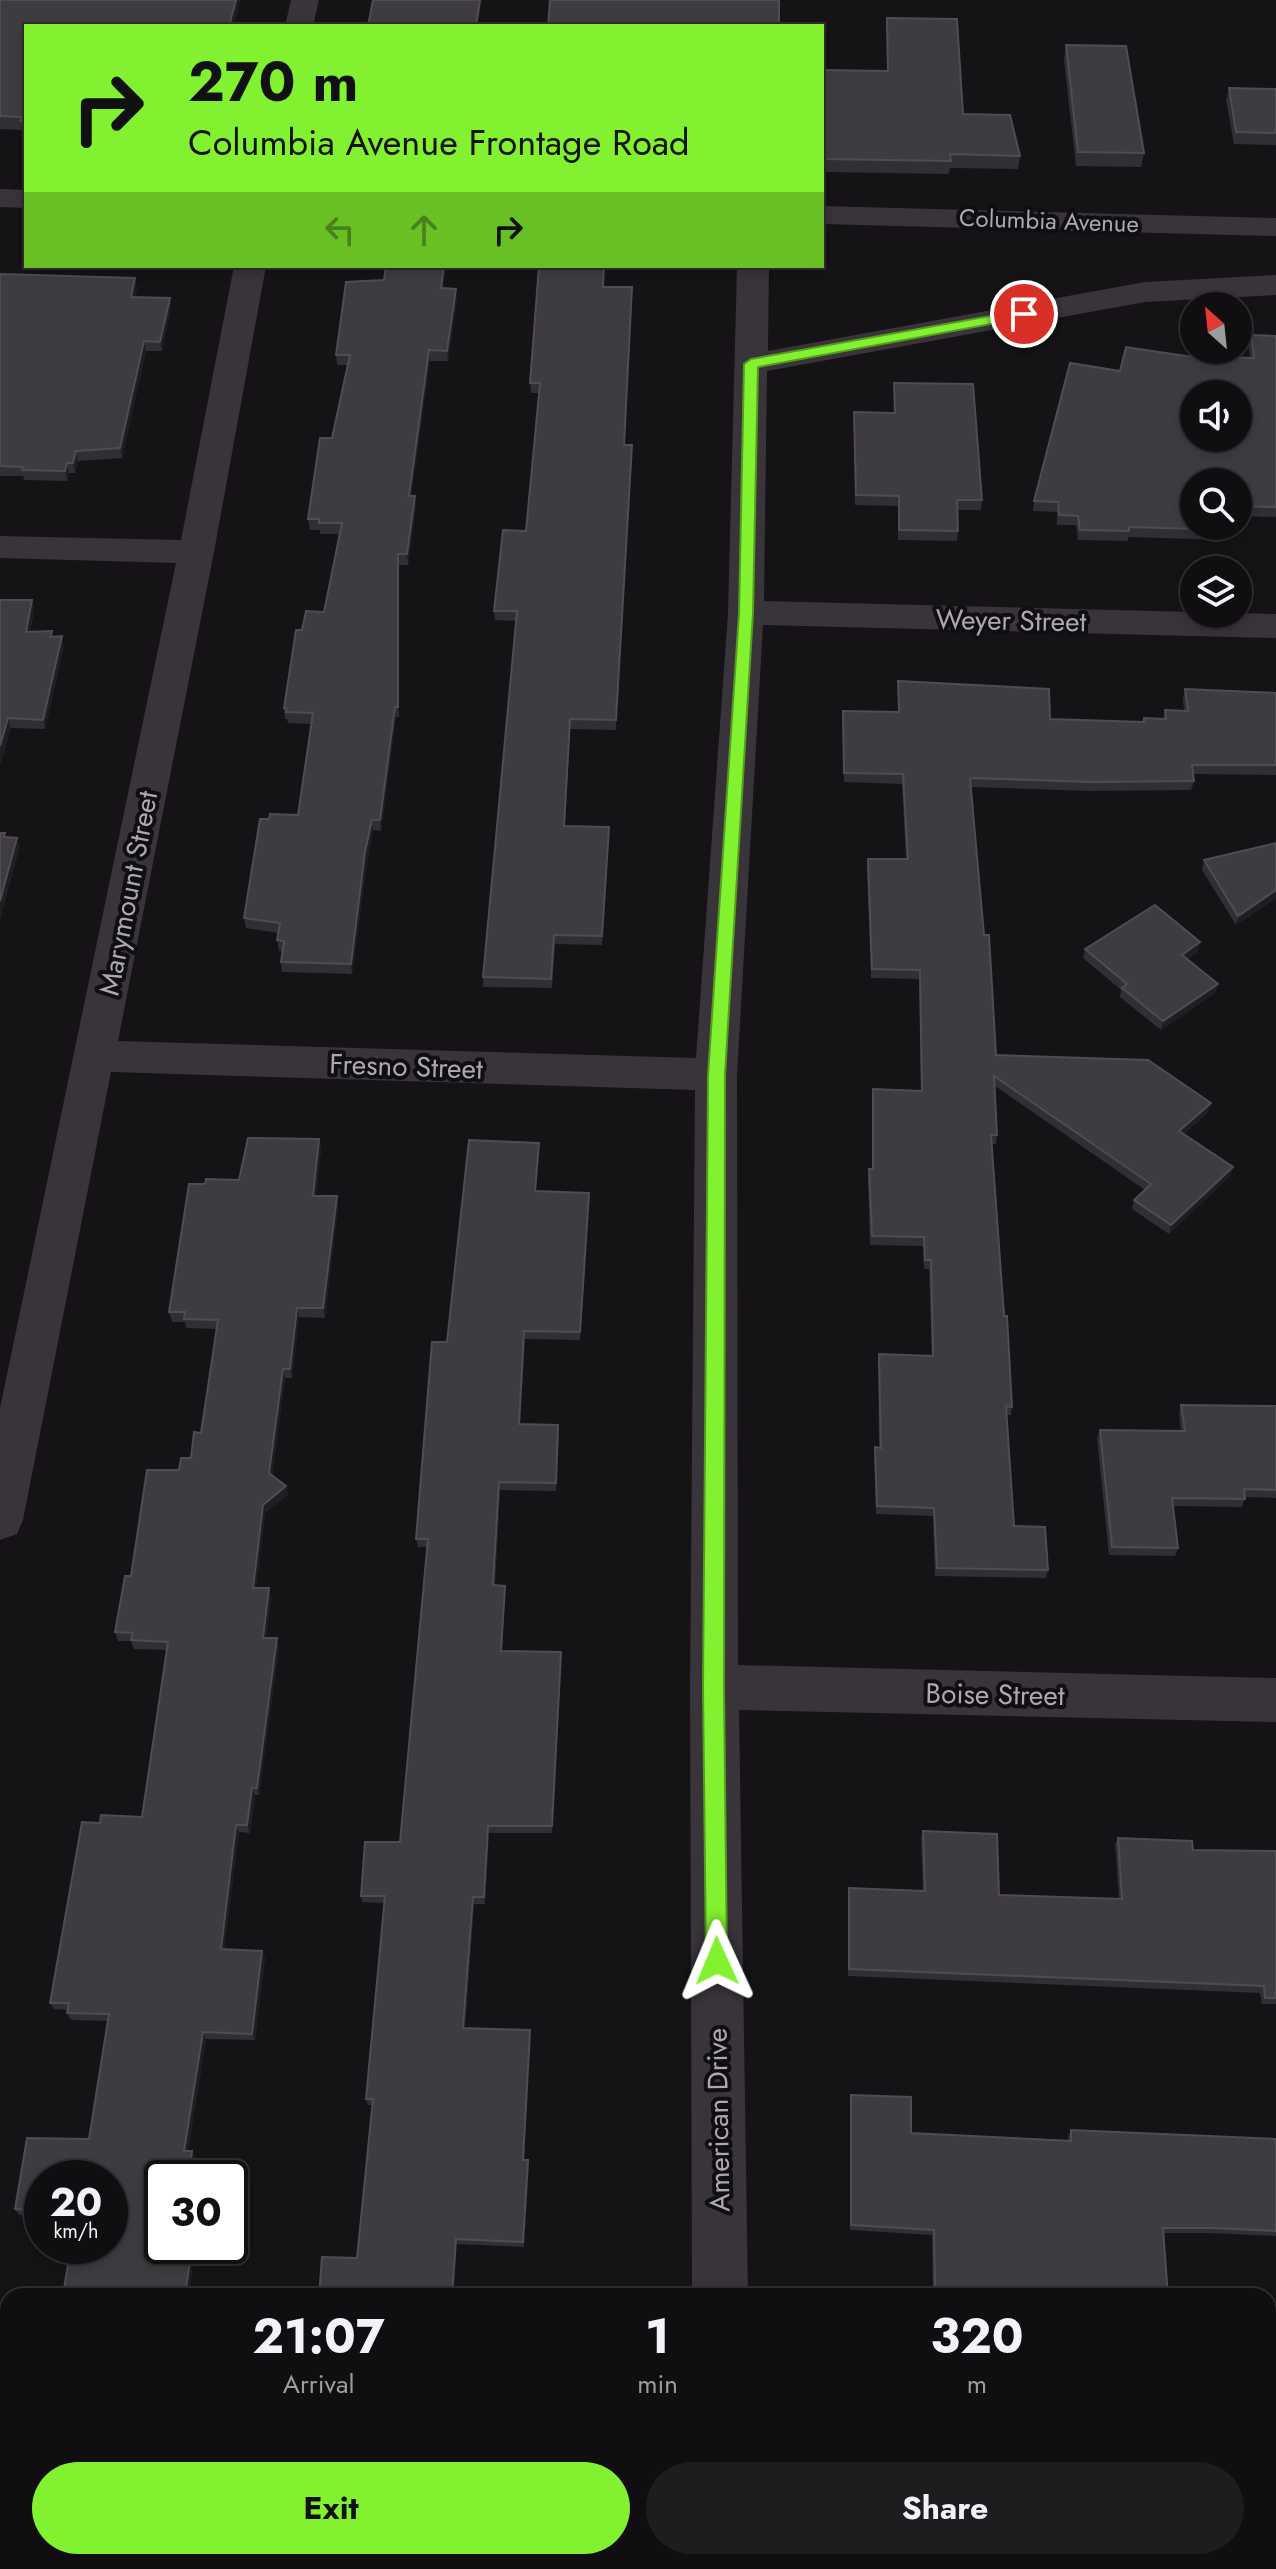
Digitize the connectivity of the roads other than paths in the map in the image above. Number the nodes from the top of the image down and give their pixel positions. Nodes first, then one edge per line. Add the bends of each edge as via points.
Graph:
1 (305, 0) edge
2 (299, 24) edge
3 (0, 198) edge
4 (24, 199) edge
5 (824, 215) edge
6 (1276, 227) edge
7 (250, 268) edge
8 (753, 268) edge
9 (1276, 285) edge
10 (751, 364) junction
11 (0, 547) edge
12 (196, 552) junction
13 (746, 613) junction
14 (1276, 626) edge
15 (95, 1056) junction
16 (716, 1075) junction
17 (0, 1520) edge
18 (714, 1687) junction
19 (1276, 1700) edge
20 (720, 2288) edge

1 - 2 street
3 - 4 street
5 - 6 street, Columbia Avenue
7 - 12 street, Marymount Street
8 - 10 street, American Drive
9 - 10 street via 1145,292
10 - 13 street, American Drive
11 - 12 street
12 - 15 street, Marymount Street
13 - 14 street, Weyer Street
13 - 16 street, American Drive
15 - 16 street, Fresno Street
15 - 17 street, Marymount Street
16 - 18 street, American Drive
18 - 19 street, Boise Street
18 - 20 street, American Drive

